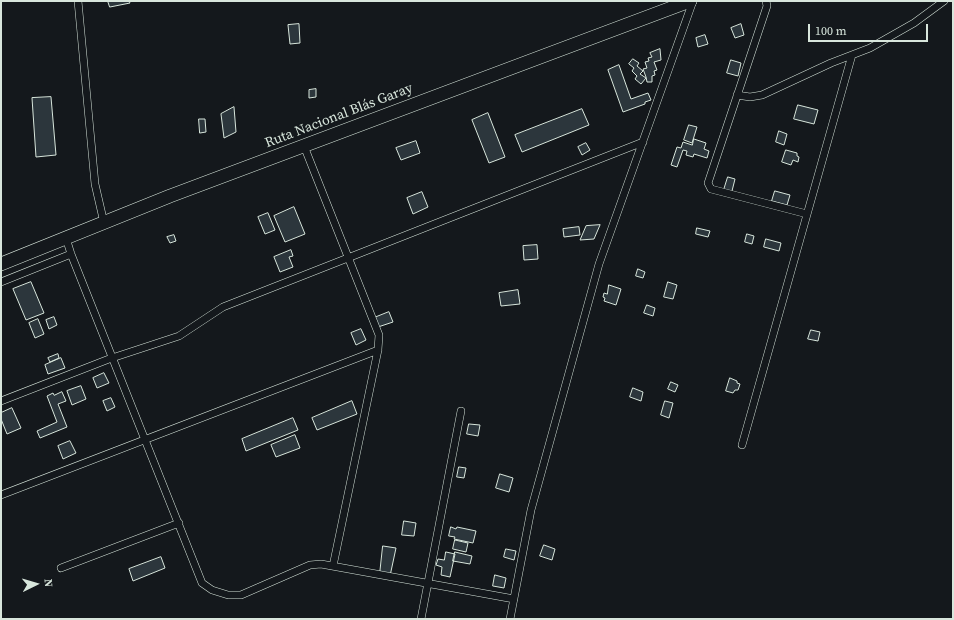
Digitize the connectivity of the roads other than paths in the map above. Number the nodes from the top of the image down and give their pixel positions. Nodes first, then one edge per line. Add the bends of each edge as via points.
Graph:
1 (78, 1) edge
2 (692, 1) edge
3 (766, 1) edge
4 (944, 1) edge
5 (852, 55) junction
6 (737, 96) junction
7 (643, 142) junction
8 (304, 146) junction
9 (807, 214) junction
10 (104, 223) junction
11 (66, 238) junction
12 (71, 254) junction
13 (348, 258) junction
14 (1, 264) edge
15 (1, 282) edge
16 (378, 350) junction
17 (113, 358) junction
18 (1, 401) edge
19 (461, 411) dead end
20 (146, 440) junction
21 (742, 445) dead end
22 (1, 495) edge
23 (179, 523) junction
24 (333, 566) junction
25 (61, 568) dead end
26 (428, 584) junction
27 (514, 599) junction
28 (421, 619) edge
29 (510, 619) edge

1 - 10 street via 95,184
2 - 7 street
2 - 8 highway, Ruta Nacional Blás Garay
3 - 6 street via 767,6
4 - 5 street via 908,26 870,48
5 - 6 street via 762,95
5 - 9 street
6 - 9 street via 708,183 711,189
7 - 13 street
7 - 27 street via 599,264 531,510
8 - 10 highway, Ruta Nacional Blás Garay
8 - 13 street
9 - 21 street
10 - 11 highway, Ruta Nacional Blás Garay
11 - 12 street
11 - 14 highway, Ruta Nacional Blás Garay
12 - 15 street
12 - 17 street
13 - 16 street via 379,335
13 - 17 street via 223,307 179,336
16 - 20 street
16 - 24 street
17 - 18 street
17 - 20 street
19 - 26 street
20 - 22 street
20 - 23 street
23 - 24 street via 202,584 228,595 241,595 310,565
23 - 25 street
24 - 26 street
26 - 27 street
26 - 28 street
27 - 29 street

